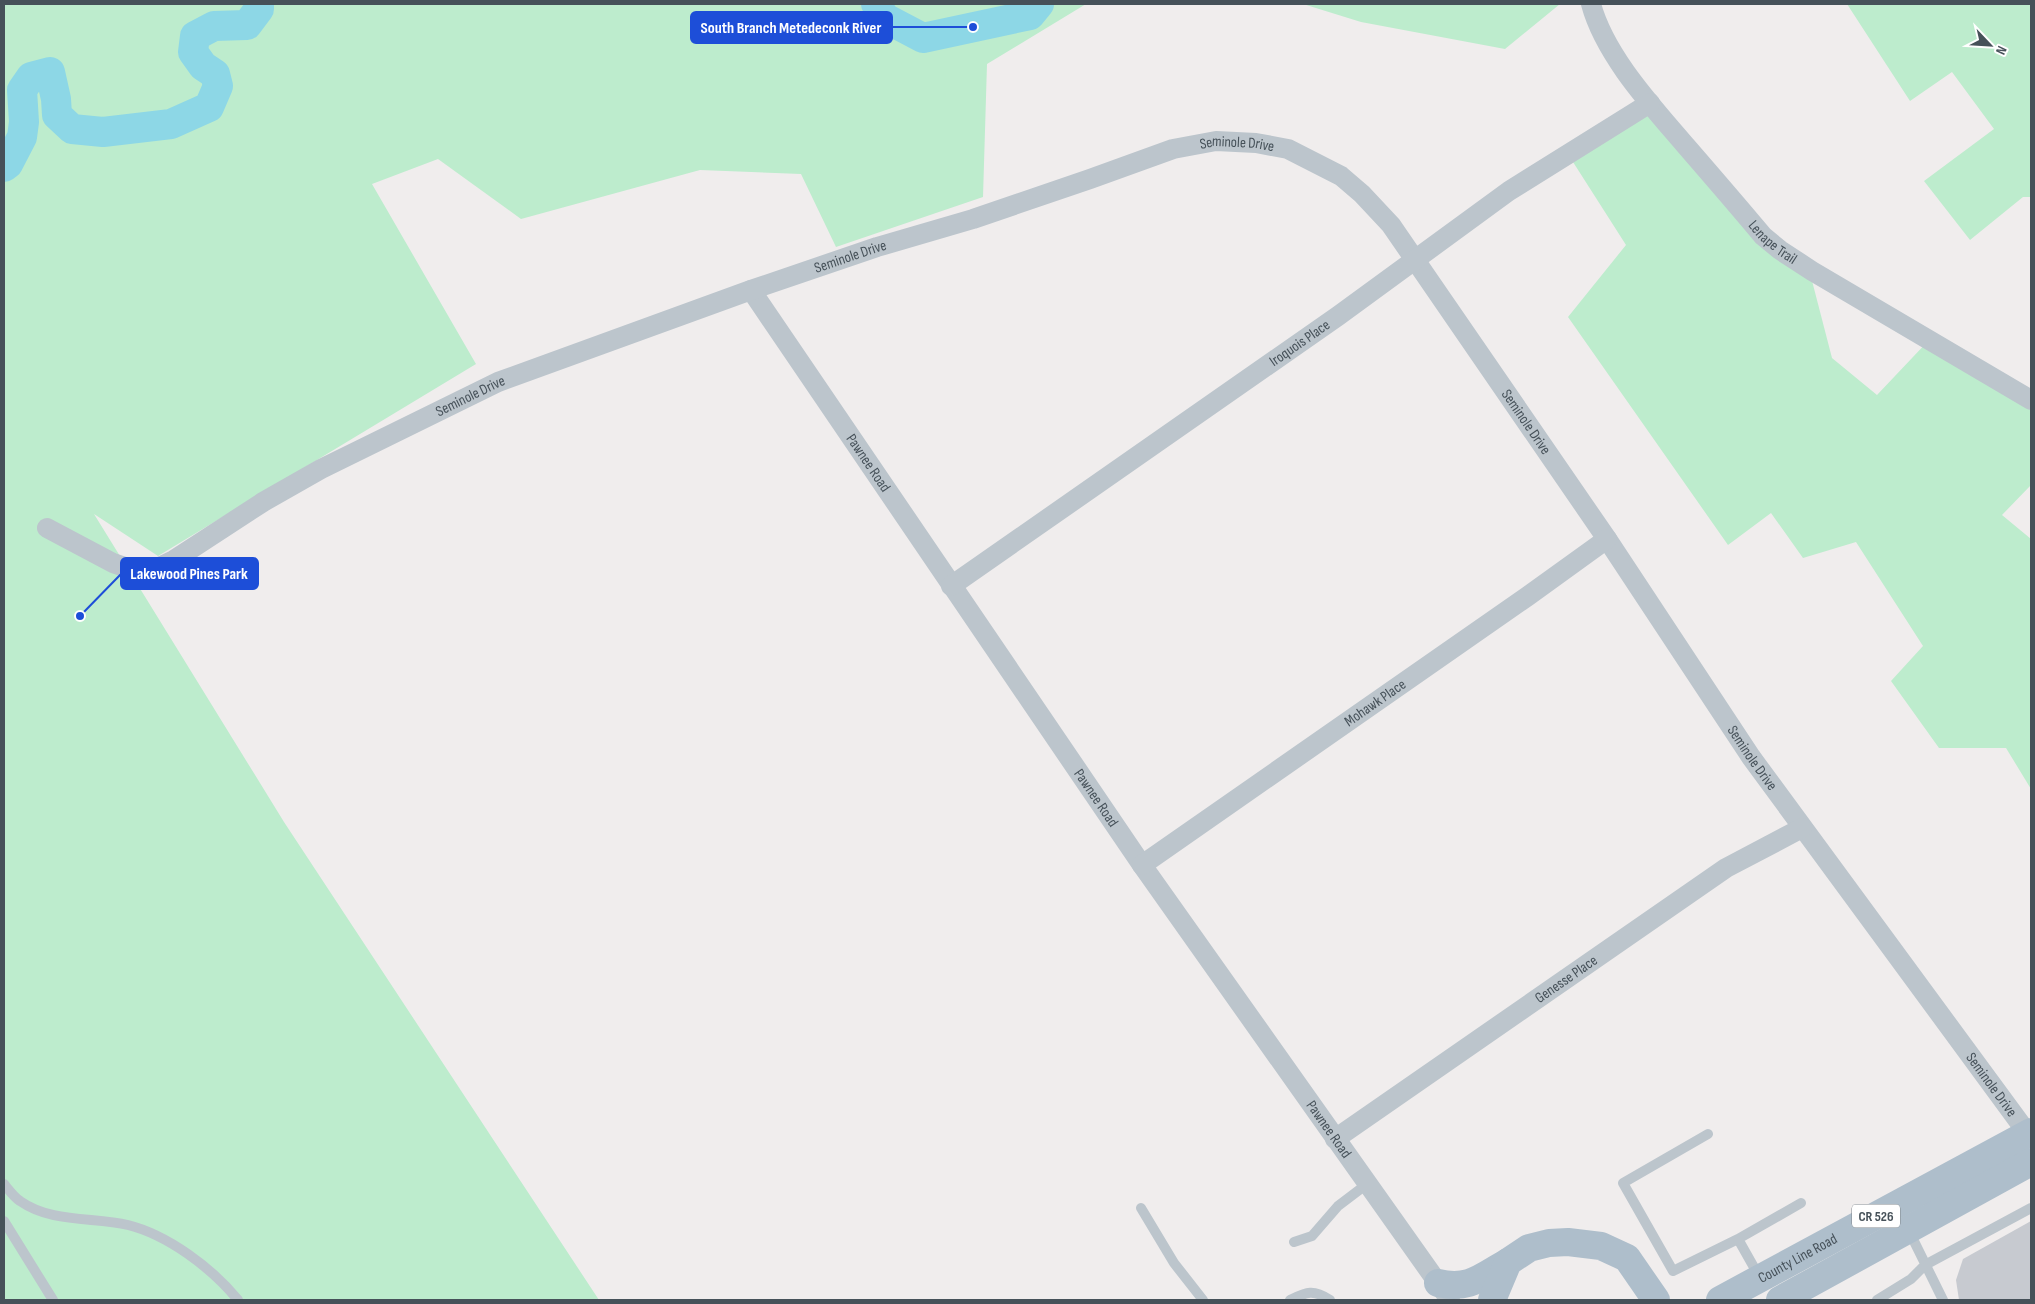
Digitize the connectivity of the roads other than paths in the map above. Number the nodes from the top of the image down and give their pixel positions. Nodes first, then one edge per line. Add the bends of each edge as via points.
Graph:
1 (1591, 4) edge
2 (1650, 103) junction
3 (1415, 260) junction
4 (751, 290) junction
5 (2031, 400) edge
6 (47, 528) dead end
7 (1607, 539) junction
8 (951, 586) junction
9 (1802, 828) junction
10 (1142, 865) junction
11 (2029, 1133) edge
12 (1708, 1134) dead end
13 (1335, 1139) junction
14 (2031, 1162) edge
15 (4, 1184) edge
16 (1367, 1184) junction
17 (1801, 1203) dead end
18 (1141, 1208) dead end
19 (2031, 1208) edge
20 (4, 1221) edge
21 (1908, 1230) junction
22 (1738, 1239) junction
23 (1294, 1242) dead end
24 (1508, 1262) junction
25 (1925, 1265) junction
26 (1761, 1279) junction
27 (1444, 1292) edge
28 (1888, 1296) edge
29 (53, 1300) edge
30 (238, 1300) edge
31 (1203, 1300) edge
32 (1290, 1300) edge
33 (1330, 1300) edge
34 (1492, 1300) edge
35 (1656, 1300) edge
36 (1720, 1300) edge
37 (1780, 1300) edge
38 (1877, 1300) edge
39 (1943, 1300) edge

1 - 2 street, Lenape Trail via 1615,54
2 - 3 street, Iroquois Place via 1509,191
2 - 5 street, Lenape Trail via 1764,236 1780,250
3 - 4 street, Seminole Drive via 1391,225 1341,176 1288,148 1216,141 1173,148 972,219
3 - 7 street, Seminole Drive
3 - 8 street, Iroquois Place
4 - 6 street, Seminole Drive via 498,382 321,469 174,560 145,574 113,563
4 - 8 street, Pawnee Road
7 - 9 street, Seminole Drive via 1751,757
7 - 10 street, Mohawk Place
8 - 10 street, Pawnee Road
9 - 11 street, Seminole Drive
9 - 13 street, Genesse Place via 1726,868
10 - 13 street, Pawnee Road
11 - 26 main road, County Line Road / CR 526
12 - 22 lane via 1623,1183 1673,1272
13 - 16 street, Pawnee Road
14 - 21 main road, County Line Road / CR 526
15 - 30 lane via 19,1201 34,1209 128,1225 151,1233 198,1261
16 - 23 lane via 1338,1206 1312,1236
16 - 27 street, Pawnee Road
17 - 22 lane
18 - 31 lane via 1174,1263
19 - 25 lane
20 - 29 lane
21 - 25 lane
21 - 37 main road, County Line Road / CR 526
22 - 26 lane
24 - 27 main road via 1467,1285 1452,1286
24 - 34 main road
24 - 35 main road via 1529,1248 1548,1243 1600,1246 1627,1258
25 - 28 lane
25 - 39 lane
26 - 36 main road, County Line Road / CR 526
28 - 38 lane
32 - 33 lane via 1310,1292

